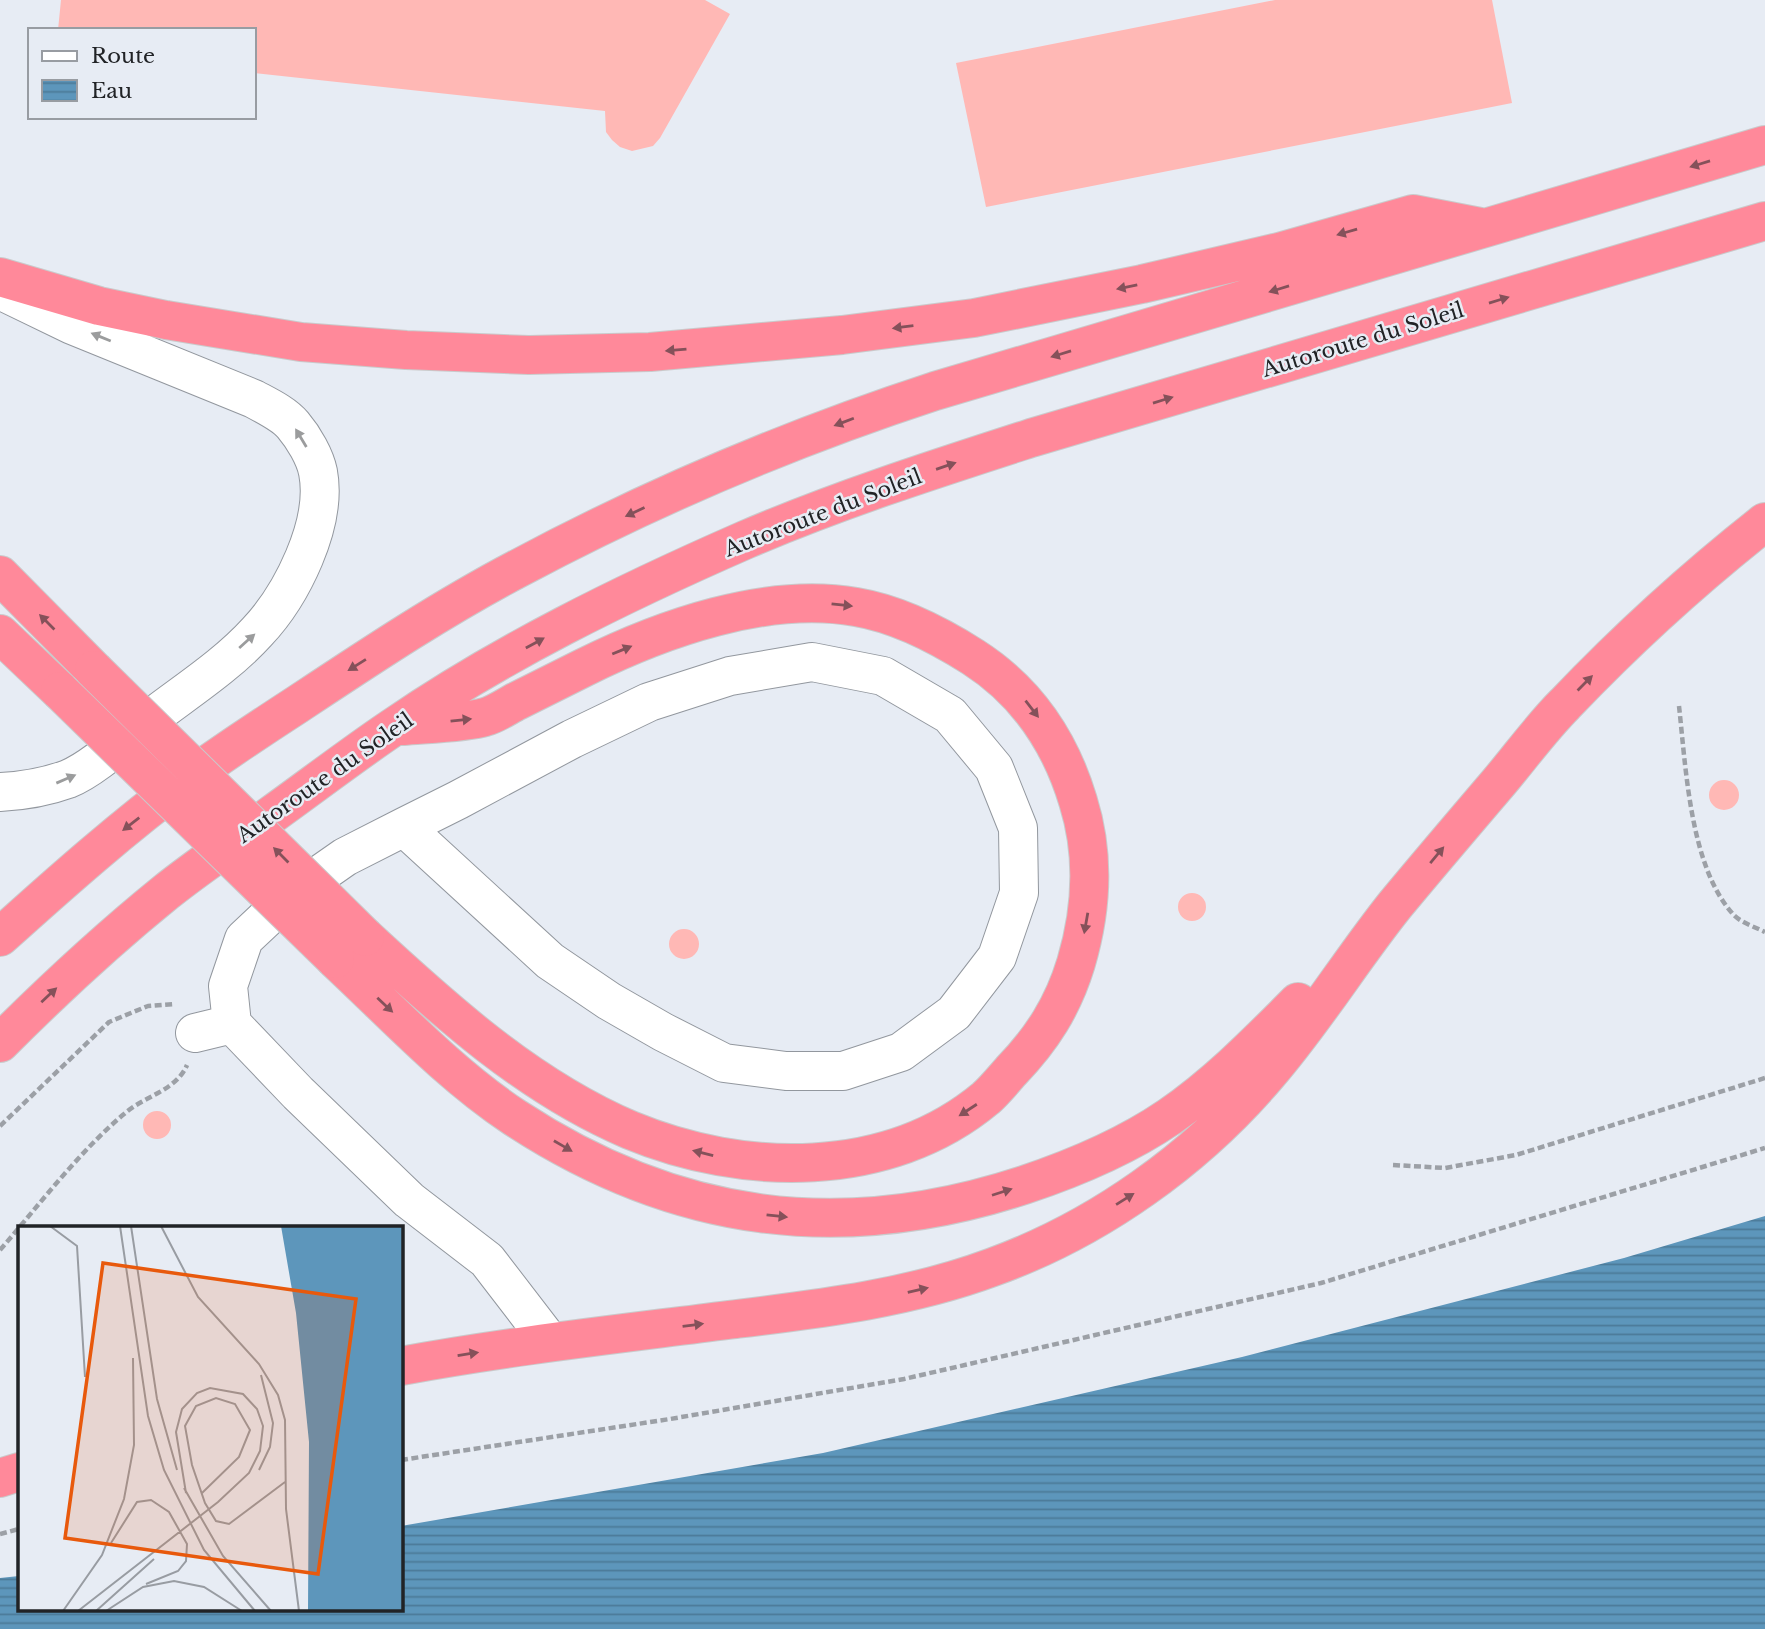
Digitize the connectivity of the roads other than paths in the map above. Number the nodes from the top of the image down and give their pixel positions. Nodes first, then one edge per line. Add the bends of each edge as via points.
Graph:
1 (1765, 145) edge
2 (1765, 221) edge
3 (1485, 228) junction
4 (0, 277) edge
5 (0, 290) edge
6 (1765, 522) edge
7 (0, 575) edge
8 (0, 634) edge
9 (394, 727) junction
10 (0, 792) edge
11 (404, 827) junction
12 (1393, 908) junction
13 (0, 937) edge
14 (350, 948) junction
15 (232, 1024) junction
16 (195, 1033) road end
17 (0, 1043) edge
18 (550, 1342) junction
19 (402, 1366) edge
20 (18, 1472) edge
21 (0, 1478) edge

1 -> 3 highway
9 -> 2 highway, Autoroute du Soleil via 548,635 746,540 845,501 1031,438
3 -> 4 highway via 1413,214 1279,252 987,315 650,352 529,355 301,342 99,306
3 -> 13 highway via 846,420 615,520 517,569 414,629 263,727 117,835
10 -> 5 lane via 49,786 82,771 256,633 284,597 300,565 312,532 319,486 303,439 292,423 275,411
12 -> 6 highway via 1561,708 1639,629
14 -> 7 highway, bridge via 94,670
8 - 14 highway, bridge
9 -> 14 highway via 484,718 661,634 757,609 794,604 857,607 919,626 982,663 1029,705 1062,757 1084,817 1091,878 1083,940 1064,999 1049,1026 985,1098 910,1143 853,1158 814,1162 720,1157 651,1138 600,1116
17 -> 9 highway, Autoroute du Soleil via 168,891
11 - 11 lane via 649,702 730,676 812,662 883,676 950,715 994,768 1018,828 1019,893 996,957 954,1013 901,1052 843,1072 786,1071 724,1063 609,1001 550,961
11 - 15 lane via 345,857 292,894 244,939 228,986
14 -> 12 highway via 472,1086 564,1147 646,1185 720,1207 802,1219 835,1218 909,1211 992,1195 1093,1160 1129,1142 1208,1089
18 -> 12 highway via 859,1304 941,1285 1037,1249 1139,1190 1227,1117 1268,1074
15 - 16 lane
15 - 18 lane via 409,1200 487,1260
19 -> 18 highway
20 - 21 highway

